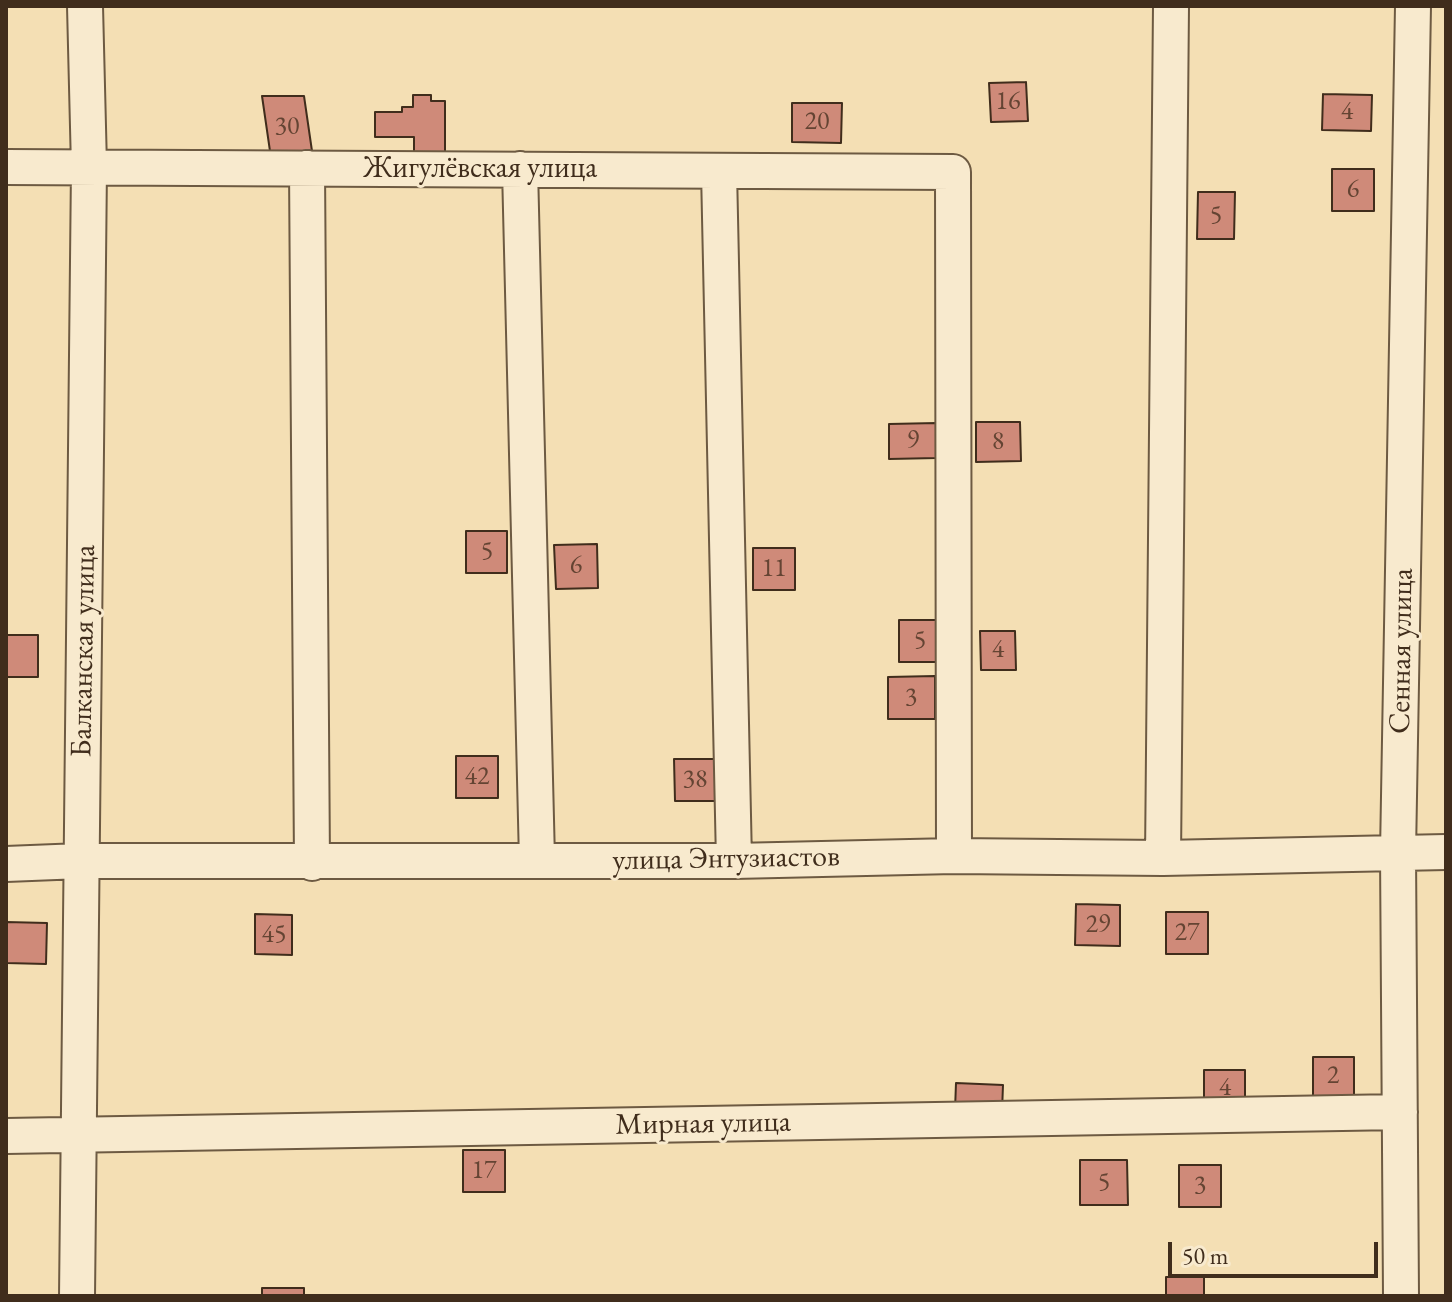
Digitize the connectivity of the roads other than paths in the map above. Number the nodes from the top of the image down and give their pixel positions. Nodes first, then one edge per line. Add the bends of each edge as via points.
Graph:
1 (85, 6) edge
2 (1171, 6) edge
3 (1413, 6) edge
4 (6, 167) edge
5 (89, 167) junction
6 (307, 168) junction
7 (520, 169) junction
8 (719, 171) junction
9 (1398, 852) junction
10 (1446, 852) edge
11 (954, 856) junction
12 (1163, 858) junction
13 (537, 860) junction
14 (81, 861) junction
15 (734, 861) junction
16 (312, 863) junction
17 (6, 864) edge
18 (1400, 1112) junction
19 (6, 1136) edge
20 (78, 1136) junction
21 (77, 1296) edge
22 (1401, 1296) edge

1 - 5 street, Балканская улица
2 - 12 street
3 - 9 street, Сенная улица
4 - 5 street, Жигулёвская улица
5 - 6 street, Жигулёвская улица
5 - 14 street, Балканская улица
6 - 7 street, Жигулёвская улица
6 - 16 street
7 - 8 street, Жигулёвская улица
7 - 13 street
8 - 11 street, Жигулёвская улица via 953,172
8 - 15 street
9 - 10 street, улица Энтузиастов
9 - 12 street, улица Энтузиастов
9 - 18 street, Сенная улица
11 - 12 street, улица Энтузиастов
11 - 15 street, улица Энтузиастов
13 - 15 street, улица Энтузиастов
13 - 16 street, улица Энтузиастов
14 - 16 street, улица Энтузиастов
14 - 17 street, улица Энтузиастов
14 - 20 street, Балканская улица
18 - 20 street, Мирная улица
18 - 22 street, Сенная улица
19 - 20 street, Мирная улица
20 - 21 street, Балканская улица

